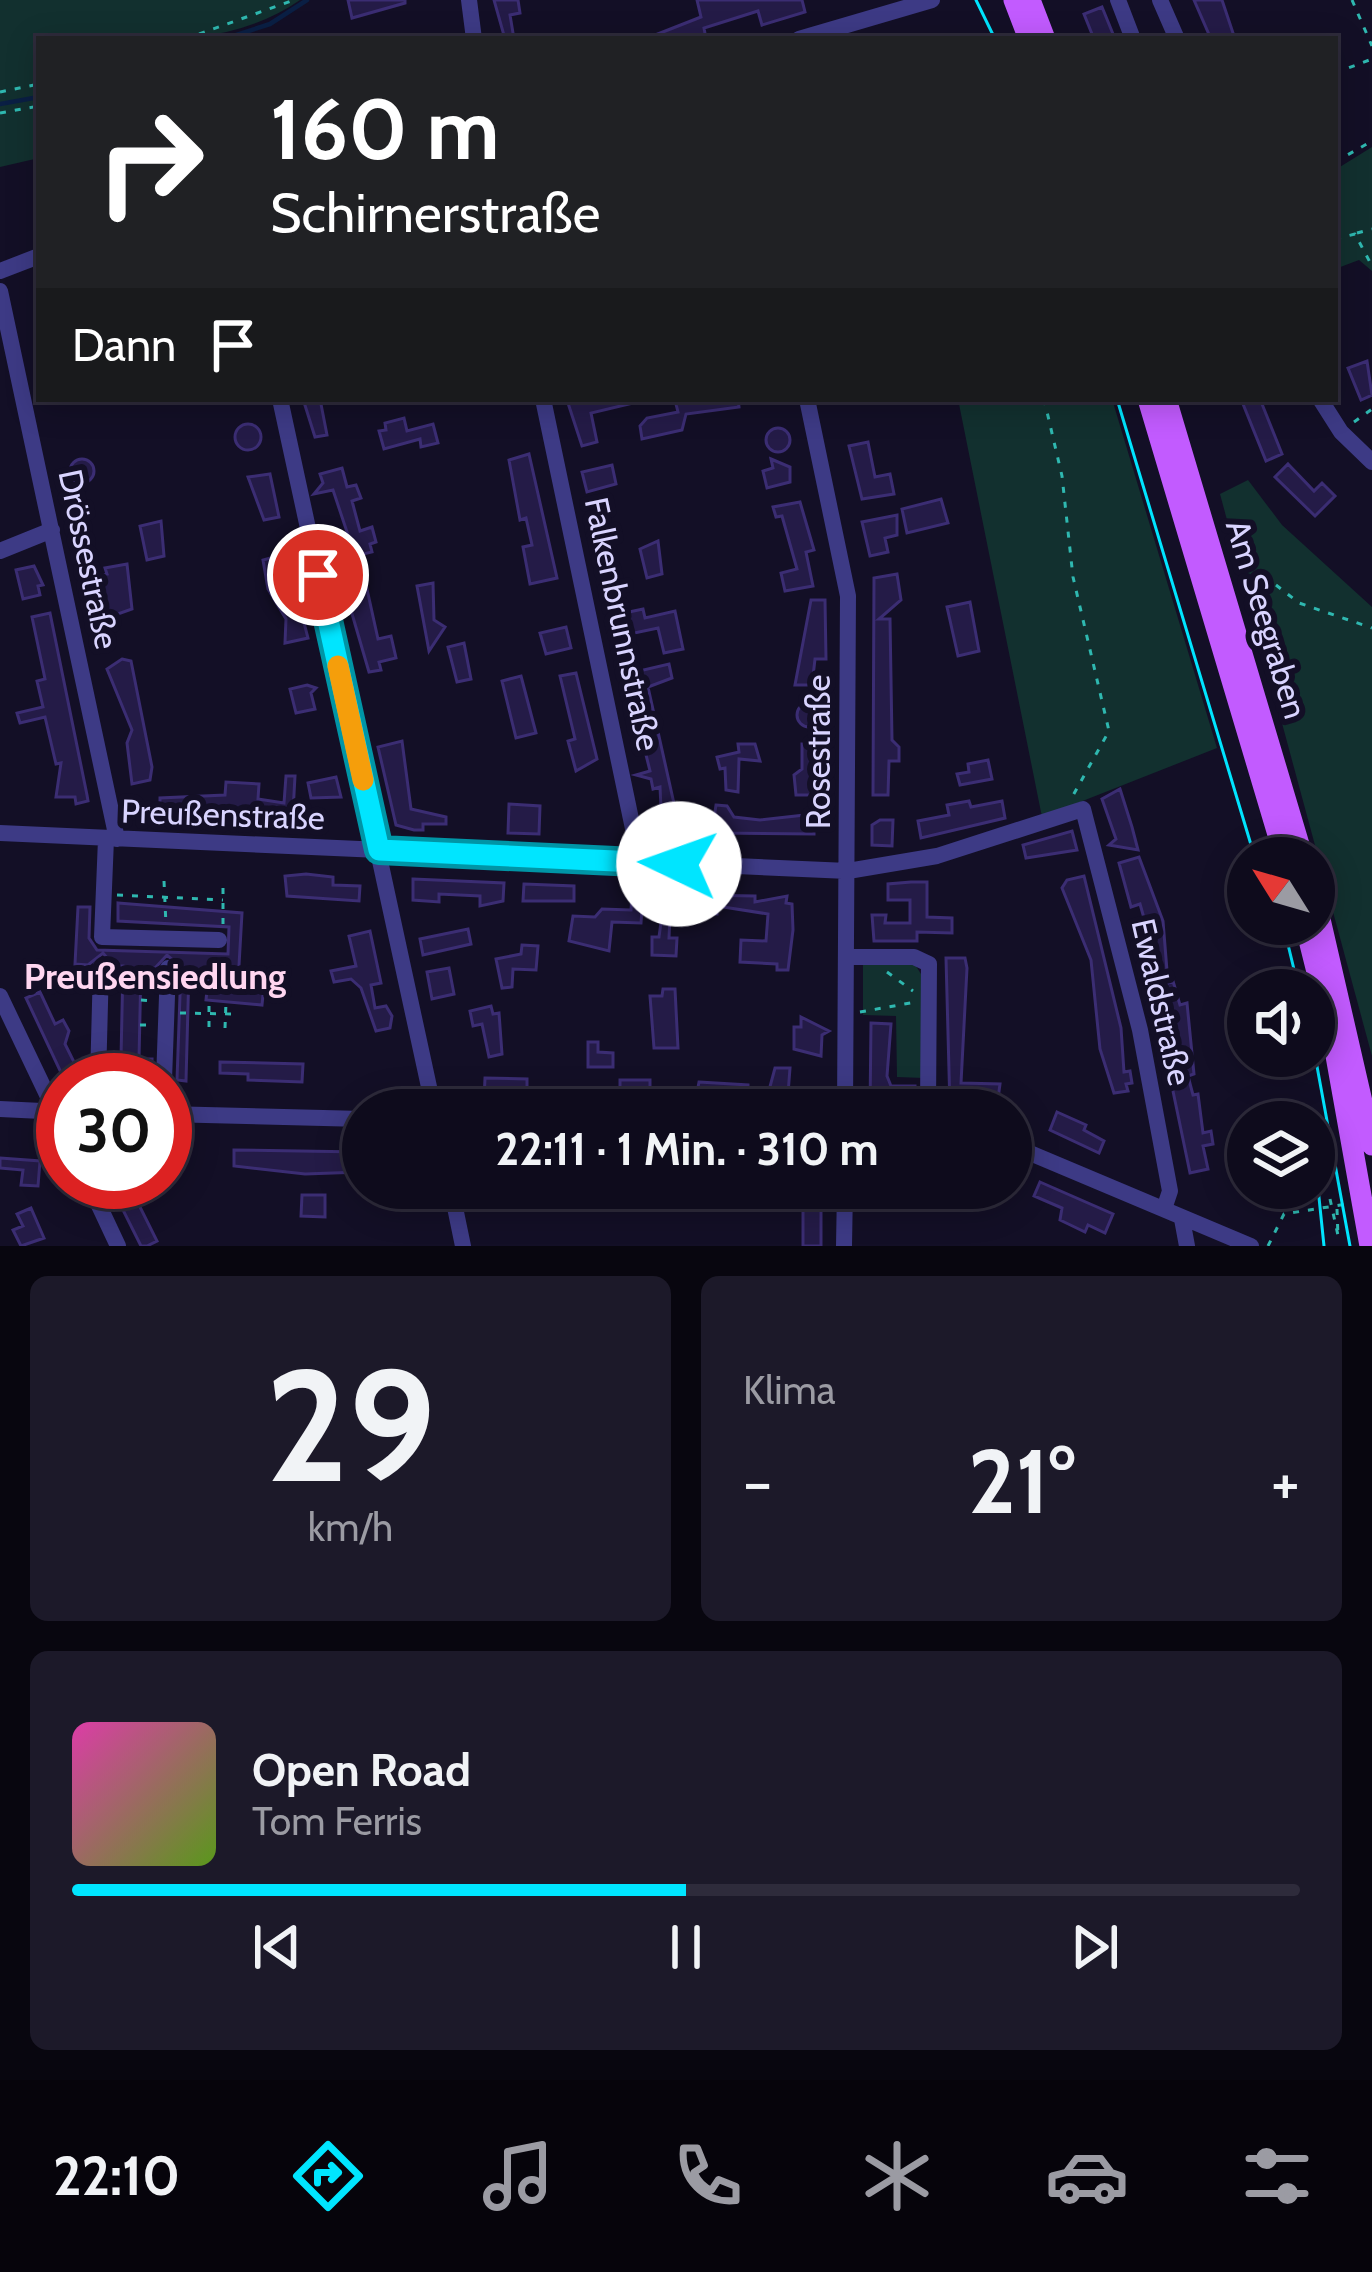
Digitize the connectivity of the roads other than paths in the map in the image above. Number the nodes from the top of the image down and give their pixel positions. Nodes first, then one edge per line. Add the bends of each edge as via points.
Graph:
1 (469, 0) edge
2 (932, 0) edge
3 (1118, 0) edge
4 (1160, 0) edge
5 (1020, 1) edge
6 (474, 36) edge
7 (809, 36) edge
8 (1028, 36) edge
9 (1044, 36) edge
10 (1132, 36) edge
11 (1176, 36) edge
12 (36, 257) edge
13 (0, 271) edge
14 (0, 291) edge
15 (281, 402) edge
16 (544, 402) edge
17 (808, 402) edge
18 (1149, 402) edge
19 (1167, 402) edge
20 (1322, 402) edge
21 (1372, 462) edge
22 (52, 530) junction
23 (0, 550) edge
24 (1083, 809) joint
25 (0, 833) edge
26 (1279, 837) edge
27 (1298, 837) edge
28 (112, 839) junction
29 (379, 850) junction
30 (640, 862) junction
31 (848, 871) junction
32 (221, 934) road end
33 (1309, 945) edge
34 (1326, 945) edge
35 (101, 951) junction
36 (856, 957) junction
37 (167, 958) junction
38 (0, 996) edge
39 (99, 1053) edge
40 (165, 1053) edge
41 (36, 1069) edge
42 (430, 1089) edge
43 (845, 1089) edge
44 (928, 1089) edge
45 (0, 1109) edge
46 (36, 1114) edge
47 (192, 1115) edge
48 (342, 1118) edge
49 (1372, 1145) edge
50 (1032, 1154) edge
51 (101, 1209) edge
52 (456, 1209) edge
53 (844, 1209) edge
54 (1164, 1209) junction
55 (1181, 1219) junction
56 (118, 1246) edge
57 (464, 1246) edge
58 (844, 1246) edge
59 (1186, 1246) edge
60 (1251, 1246) edge
61 (1370, 1246) edge

1 - 6 street
2 - 7 street
3 - 10 street
4 - 11 street
5 - 8 main road
5 - 9 main road
12 - 13 street
14 - 22 street, Drössestraße
15 - 29 street
16 - 30 street, Falkenbrunnstraße
17 - 31 street, Rosestraße via 848,596
18 - 26 main road, Am Seegraben
19 - 27 main road, Am Seegraben
20 - 21 street
22 - 23 street
22 - 28 street, Drössestraße
24 - 31 street, Preußenstraße via 937,856
24 - 54 street, Ewaldstraße via 1140,1030 1171,1191
25 - 28 street, Preußenstraße
28 - 29 street, Preußenstraße
28 - 35 street, Drössestraße
29 - 30 street, Preußenstraße
29 - 42 street
30 - 31 street, Preußenstraße
31 - 36 street, Rosestraße
32 - 37 street
33 - 61 main road
34 - 49 main road
35 - 37 street
35 - 39 street, Drössestraße
36 - 43 street, Rosestraße
36 - 44 street via 929,964
37 - 40 street
38 - 41 street
45 - 46 street
47 - 48 street
50 - 54 street
51 - 56 street
52 - 57 street
53 - 58 street
54 - 55 street
55 - 59 street
55 - 60 street

